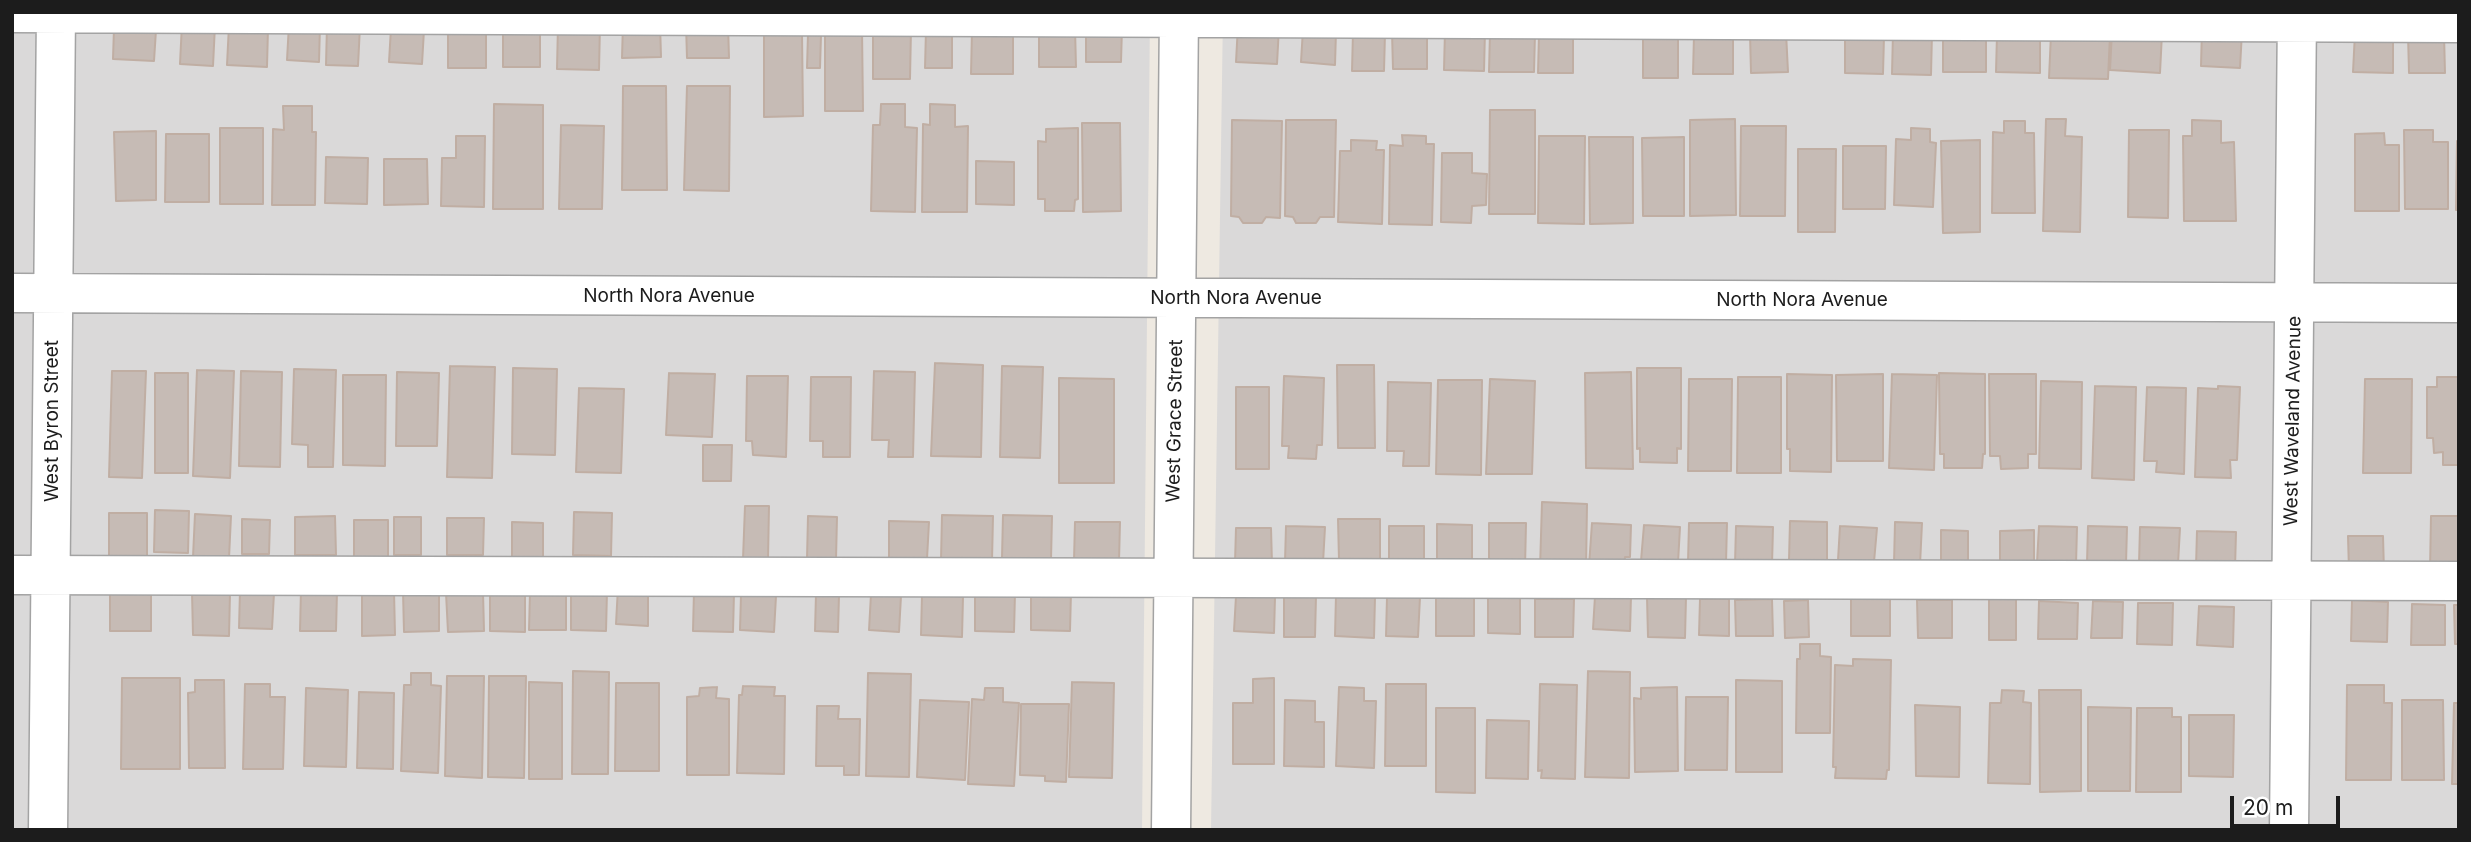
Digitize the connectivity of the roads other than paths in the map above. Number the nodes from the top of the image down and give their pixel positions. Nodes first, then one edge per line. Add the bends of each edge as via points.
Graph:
1 (12, 13) edge
2 (56, 13) edge
3 (1179, 15) edge
4 (2297, 17) edge
5 (2459, 23) edge
6 (12, 293) edge
7 (53, 293) junction
8 (1176, 298) junction
9 (2294, 302) junction
10 (2459, 303) edge
11 (12, 575) edge
12 (50, 575) junction
13 (1173, 578) junction
14 (2291, 581) junction
15 (2459, 581) edge
16 (48, 830) edge
17 (1171, 830) edge
18 (2289, 830) edge

1 - 2 street
2 - 3 street
2 - 7 street, West Byron Street
3 - 4 street
3 - 8 street, West Grace Street
4 - 5 street
4 - 9 street, West Waveland Avenue
6 - 7 street, North Nora Avenue
7 - 8 street, North Nora Avenue
7 - 12 street, West Byron Street
8 - 9 street, North Nora Avenue
8 - 13 street, West Grace Street
9 - 10 street, North Nora Avenue
9 - 14 street, West Waveland Avenue
11 - 12 street
12 - 13 street
12 - 16 street, West Byron Street
13 - 14 street
13 - 17 street, West Grace Street
14 - 15 street
14 - 18 street, West Waveland Avenue

